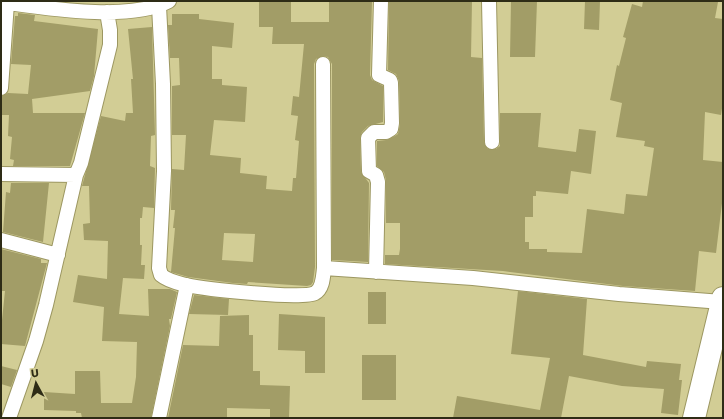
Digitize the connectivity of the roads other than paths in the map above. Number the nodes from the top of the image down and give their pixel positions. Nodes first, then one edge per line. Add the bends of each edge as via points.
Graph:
1 (381, 1) edge
2 (490, 1) edge
3 (4, 2) edge
4 (164, 4) edge
5 (81, 6) edge
6 (108, 13) junction
7 (323, 64) dead end
8 (1, 88) edge
9 (492, 142) dead end
10 (1, 174) edge
11 (76, 175) junction
12 (1, 240) edge
13 (58, 255) junction
14 (324, 268) junction
15 (376, 272) junction
16 (187, 285) junction
17 (722, 308) edge
18 (9, 418) edge
19 (159, 418) edge
20 (694, 418) edge

1 - 15 street via 378,75 390,80 391,83 392,123 391,129 371,133 368,138 369,171 376,175 378,182
2 - 9 street
3 - 5 street
3 - 8 street
4 - 6 street
4 - 16 street via 164,171 159,268 161,275 166,279
5 - 6 street
6 - 11 street via 110,45
7 - 14 street
10 - 11 street
11 - 13 street
12 - 13 street
13 - 18 street via 36,341
14 - 15 street
14 - 16 street via 320,288 308,295 255,293
15 - 17 street via 473,278
16 - 19 street
17 - 20 main road

